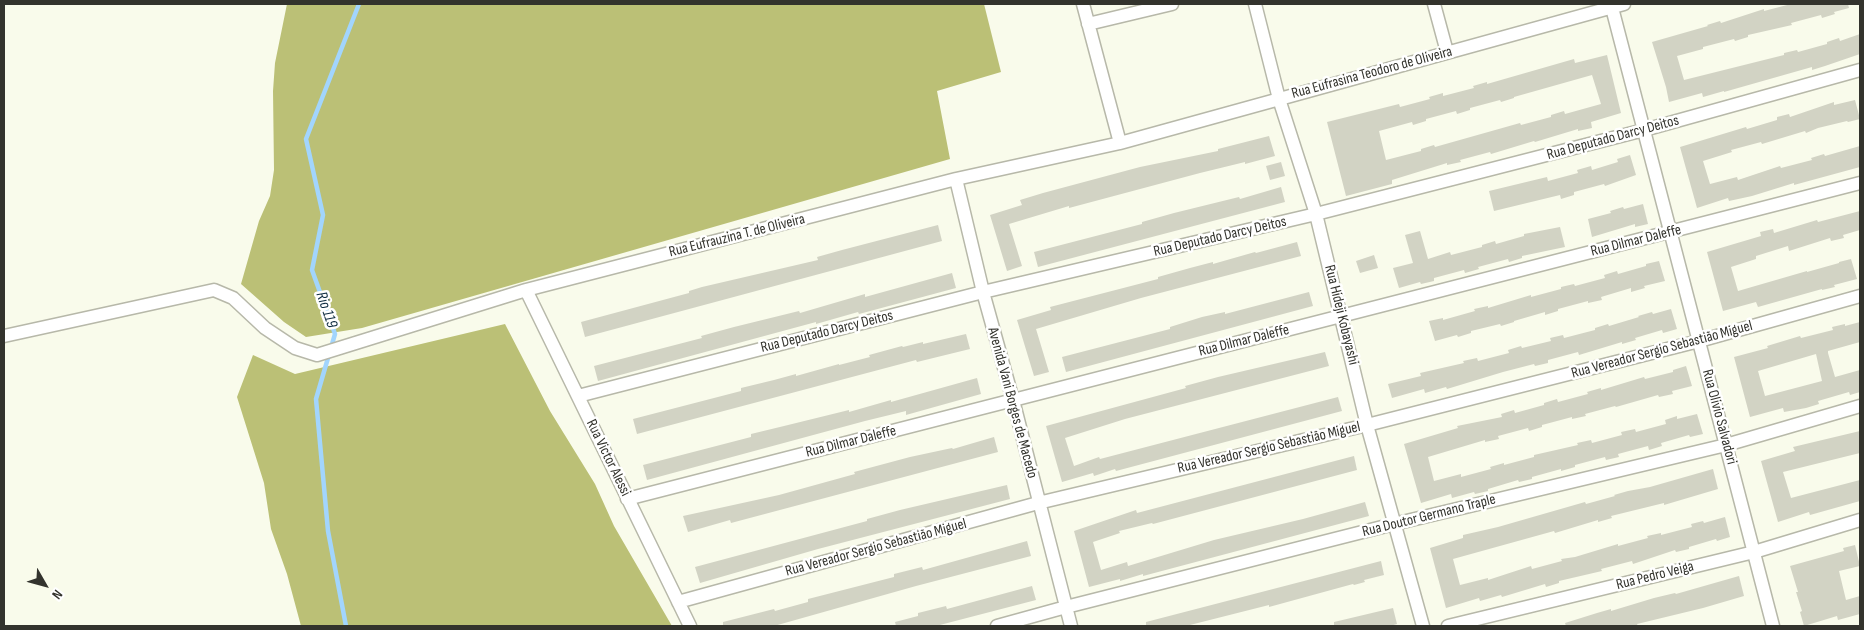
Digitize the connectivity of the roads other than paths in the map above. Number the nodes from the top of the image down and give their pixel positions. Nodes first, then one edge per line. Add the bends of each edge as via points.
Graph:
1 (1083, 4) edge
2 (1172, 4) edge
3 (1255, 4) edge
4 (1434, 4) edge
5 (1616, 5) edge
6 (1088, 24) junction
7 (1447, 52) junction
8 (1860, 70) edge
9 (1279, 99) junction
10 (1644, 130) junction
11 (1120, 143) junction
12 (956, 179) junction
13 (1860, 183) edge
14 (1316, 214) junction
15 (1671, 232) junction
16 (526, 290) junction
17 (983, 292) junction
18 (1860, 296) edge
19 (1341, 316) junction
20 (4, 336) edge
21 (1699, 341) junction
22 (578, 396) junction
23 (1013, 400) junction
24 (1860, 406) edge
25 (1367, 425) junction
26 (1726, 445) junction
27 (627, 498) junction
28 (1038, 503) junction
29 (1860, 520) edge
30 (1394, 524) junction
31 (1754, 552) junction
32 (678, 602) junction
33 (1066, 607) junction
34 (690, 626) edge
35 (997, 626) edge
36 (1071, 626) edge
37 (1423, 626) edge
38 (1448, 626) edge
39 (1773, 626) edge

1 - 6 street
2 - 6 street
3 - 9 street, Rua Hideji Kobayashi
4 - 7 street
5 - 7 street, Rua Eufrasina Teodoro de Oliveira
5 - 10 street, Rua Olivio Salvadori
6 - 11 street
7 - 9 street, Rua Eufrasina Teodoro de Oliveira
8 - 10 street, Rua Deputado Darcy Deitos
9 - 11 street, Rua Eufrasina Teodoro de Oliveira
9 - 14 street, Rua Hideji Kobayashi
10 - 14 street, Rua Deputado Darcy Deitos
10 - 15 street, Rua Olivio Salvadori
11 - 12 street, Rua Eufrauzina T. de Oliveira
12 - 16 street, Rua Eufrauzina T. de Oliveira
12 - 17 street, Avenida Vani Borges de Macedo
13 - 15 street, Rua Dilmar Daleffe
14 - 17 street, Rua Deputado Darcy Deitos
14 - 19 street, Rua Hideji Kobayashi
15 - 19 street, Rua Dilmar Daleffe
15 - 21 street, Rua Olivio Salvadori
16 - 20 street, Rua Eufrauzina T. de Oliveira via 317,355 295,348 265,328 232,298 214,290
16 - 22 street, Rua Victor Alessi
17 - 22 street, Rua Deputado Darcy Deitos
17 - 23 street, Avenida Vani Borges de Macedo
18 - 21 street, Rua Vereador Sergio Sebastião Miguel
19 - 23 street, Rua Dilmar Daleffe
19 - 25 street, Rua Hideji Kobayashi
21 - 25 street, Rua Vereador Sergio Sebastião Miguel
21 - 26 street, Rua Olivio Salvadori
22 - 27 street, Rua Victor Alessi
23 - 27 street, Rua Dilmar Daleffe
23 - 28 street, Avenida Vani Borges de Macedo
24 - 26 street, Rua Doutor Germano Traple
25 - 28 street, Rua Vereador Sergio Sebastião Miguel
25 - 30 street, Rua Hideji Kobayashi
26 - 30 street, Rua Doutor Germano Traple
26 - 31 street, Rua Olivio Salvadori
27 - 32 street, Rua Victor Alessi
28 - 32 street, Rua Vereador Sergio Sebastião Miguel
28 - 33 street, Avenida Vani Borges de Macedo
29 - 31 street, Rua Pedro Veiga
30 - 33 street, Rua Doutor Germano Traple
30 - 37 street, Rua Hideji Kobayashi
31 - 38 street, Rua Pedro Veiga
31 - 39 street, Rua Olivio Salvadori
32 - 34 street, Rua Victor Alessi
33 - 35 street, Rua Doutor Germano Traple
33 - 36 street, Avenida Vani Borges de Macedo

